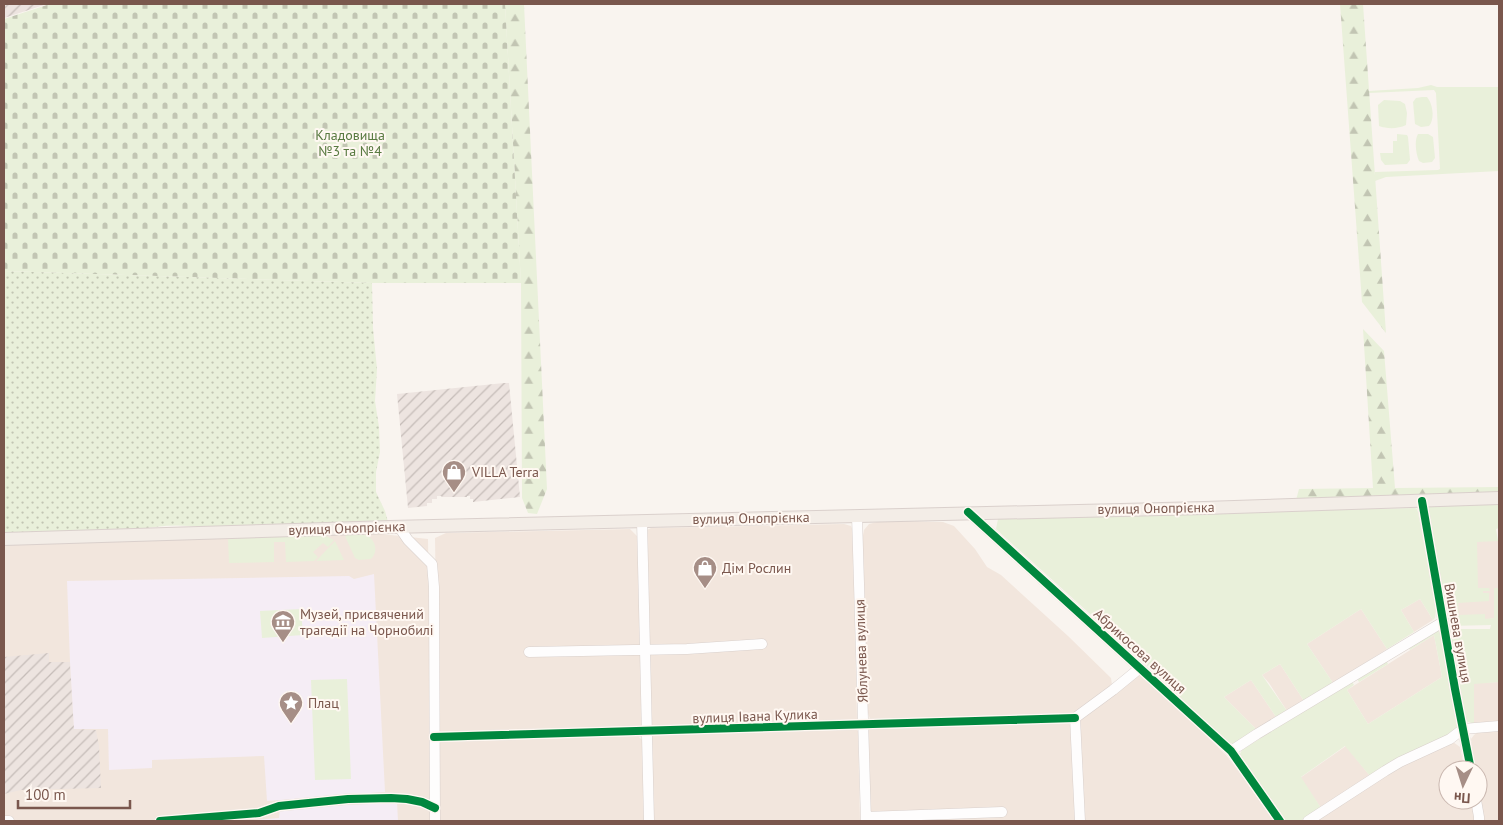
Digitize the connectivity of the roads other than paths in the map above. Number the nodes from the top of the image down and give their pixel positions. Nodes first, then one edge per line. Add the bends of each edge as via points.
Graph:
1 (1499, 498) edge
2 (1422, 501) junction
3 (968, 512) junction
4 (857, 516) junction
5 (642, 521) junction
6 (399, 527) junction
7 (4, 539) edge
8 (1443, 622) junction
9 (762, 644) dead end
10 (645, 650) junction
11 (529, 652) dead end
12 (1140, 668) junction
13 (1075, 718) junction
14 (864, 725) junction
15 (1499, 726) edge
16 (1463, 729) junction
17 (646, 731) junction
18 (434, 737) junction
19 (1232, 751) junction
20 (1469, 760) edge
21 (435, 808) junction
22 (1002, 812) dead end
23 (866, 819) edge
24 (4, 821) edge
25 (9, 821) edge
26 (160, 821) edge
27 (435, 821) edge
28 (648, 821) edge
29 (1080, 821) edge
30 (1280, 821) edge
31 (1308, 821) edge

1 - 2 main road, вулиця Онопрієнка
2 - 3 main road, вулиця Онопрієнка
2 - 8 street, Вишнева вулиця
3 - 4 main road, вулиця Онопрієнка
3 - 12 street, Абрикосова вулиця
4 - 5 main road, вулиця Онопрієнка
4 - 14 street, Яблунева вулиця
5 - 6 main road, вулиця Онопрієнка
5 - 10 street
6 - 7 main road, вулиця Онопрієнка
6 - 18 street via 432,564
8 - 16 street, Вишнева вулиця
8 - 19 street, Вишнева вулиця
9 - 10 street
10 - 11 street
10 - 17 street
12 - 13 street
12 - 19 street, Абрикосова вулиця
13 - 14 street, вулиця Івана Кулика
13 - 29 street
14 - 17 street, вулиця Івана Кулика
14 - 23 street, Яблунева вулиця
15 - 16 street
16 - 20 street, Вишнева вулиця
16 - 31 street via 1450,739 1400,762
17 - 18 street, вулиця Івана Кулика
17 - 28 street
18 - 21 street
19 - 30 street, Абрикосова вулиця
21 - 26 street via 407,799 348,799 279,806 259,813
21 - 27 street
22 - 23 street, Яблунева вулиця
24 - 25 street

